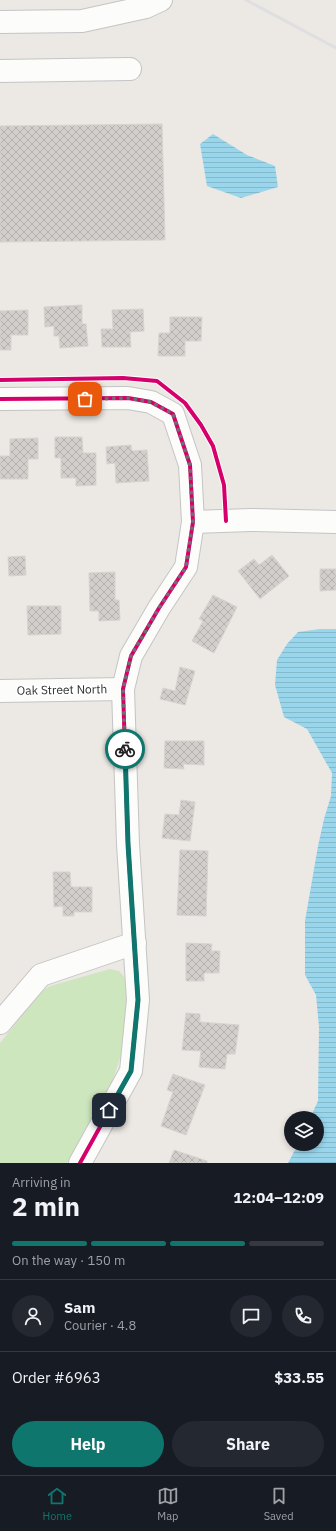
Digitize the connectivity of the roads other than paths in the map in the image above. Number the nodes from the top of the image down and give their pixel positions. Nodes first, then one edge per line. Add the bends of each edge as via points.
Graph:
1 (161, 0) edge
2 (0, 22) edge
3 (130, 69) dead end
4 (0, 71) edge
5 (0, 399) edge
6 (193, 522) junction
7 (336, 522) edge
8 (123, 689) junction
9 (0, 690) edge
10 (135, 943) junction
11 (0, 1023) edge
12 (80, 1163) edge

1 - 2 street via 146,7 82,21
3 - 4 street
5 - 6 street via 128,398 151,402 173,414 190,465
6 - 7 street
6 - 8 street via 186,567 131,656
8 - 9 street, Oak Street North
8 - 10 street via 128,844
10 - 11 street via 41,975
10 - 12 street via 138,1000 131,1071

